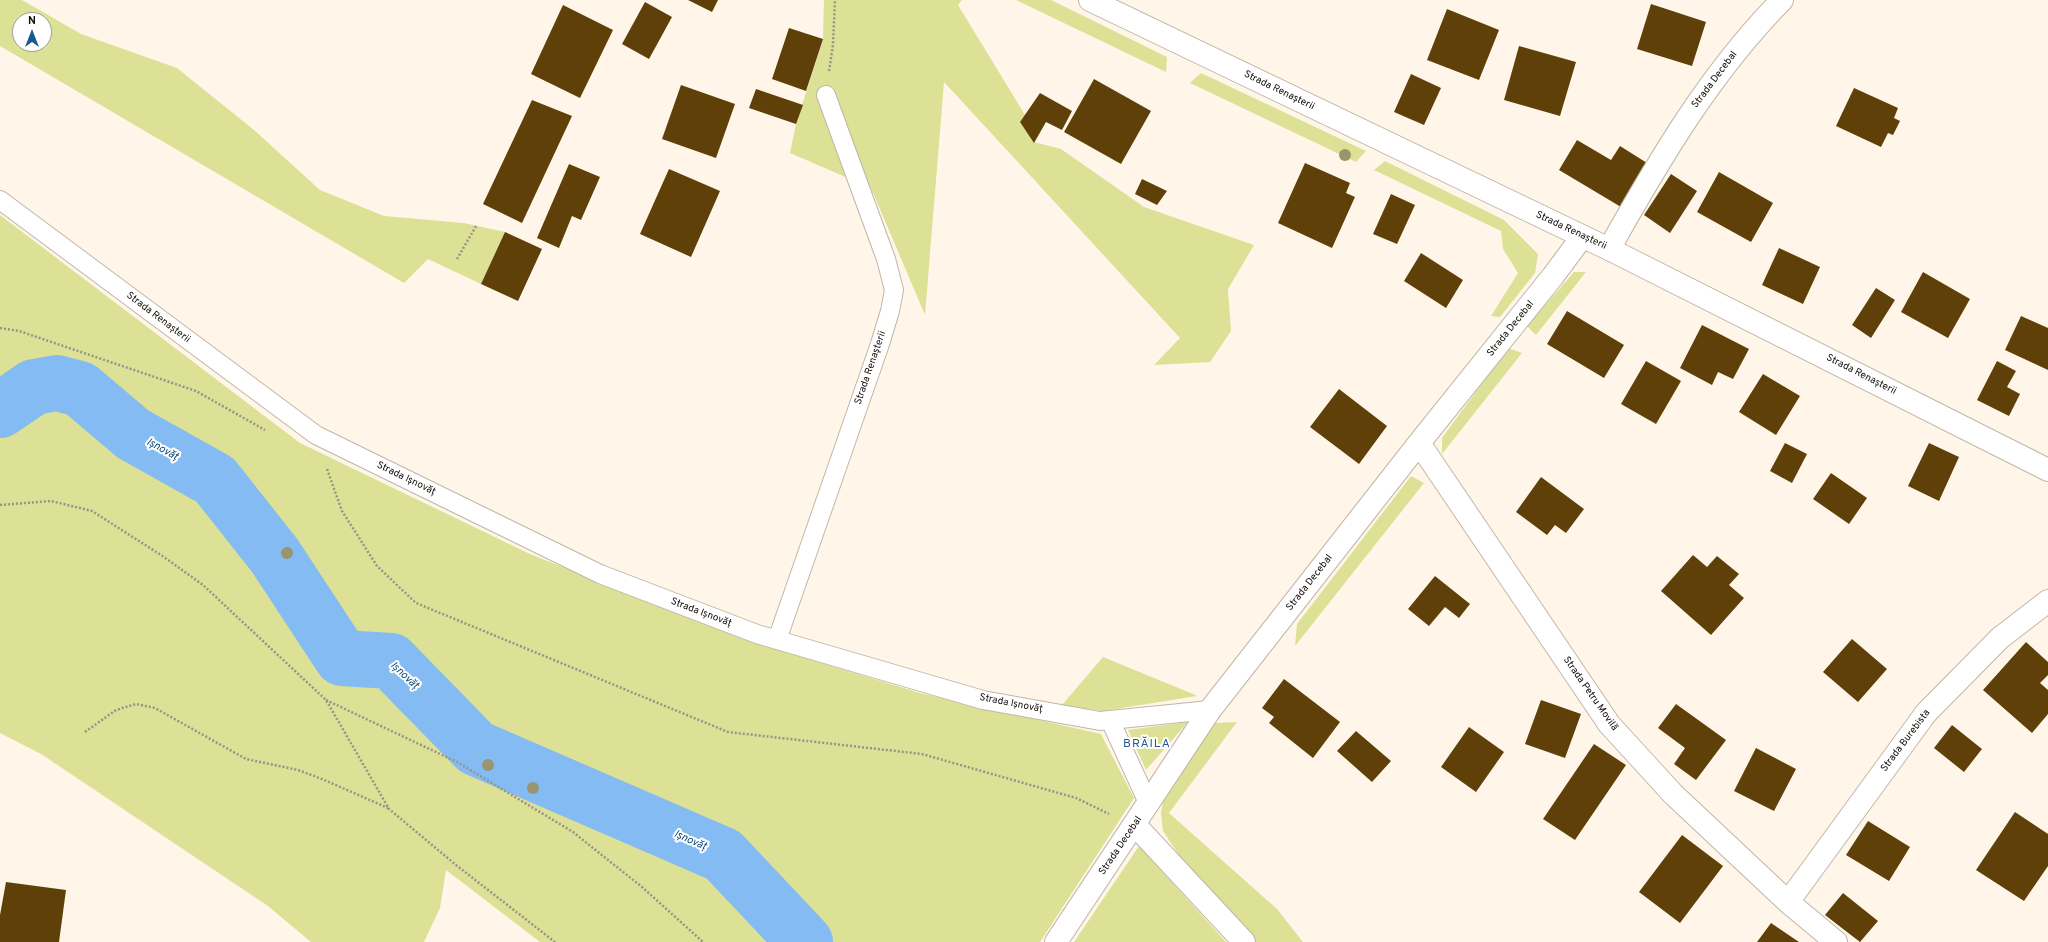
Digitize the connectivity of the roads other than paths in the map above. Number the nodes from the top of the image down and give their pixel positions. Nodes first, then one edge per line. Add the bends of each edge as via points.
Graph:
1 (1090, 0) edge
2 (1782, 0) edge
3 (826, 95) road end
4 (0, 200) edge
5 (1582, 237) junction
6 (1609, 249) junction
7 (316, 435) joint
8 (1419, 442) junction
9 (2048, 470) edge
10 (2048, 601) edge
11 (777, 640) junction
12 (1210, 710) junction
13 (1110, 720) junction
14 (1148, 805) junction
15 (1135, 825) junction
16 (1788, 902) junction
17 (1056, 942) edge
18 (1244, 942) edge
19 (1836, 942) edge

1 - 5 street, Strada Renașterii
2 - 6 street, Strada Decebal via 1710,84 1666,149
3 - 11 lane, Strada Renașterii via 886,259 894,290 880,344
4 - 7 lane, Strada Renașterii
5 - 6 street, Strada Renașterii
5 - 8 street, Strada Decebal
6 - 9 street, Strada Renașterii
7 - 11 lane, Strada Ișnovăț via 600,574
8 - 12 street, Strada Decebal
8 - 16 street, Strada Petru Movilă via 1608,724 1673,794
10 - 16 street, Strada Burebista via 2000,638 1926,712
11 - 13 lane, Strada Ișnovăț via 983,700 1100,721
12 - 13 lane, Strada Ișnovăț
12 - 14 street, Strada Decebal
13 - 14 lane
14 - 15 street, Strada Decebal
15 - 17 street, Strada Decebal
15 - 18 street
16 - 19 street, Strada Petru Movilă

